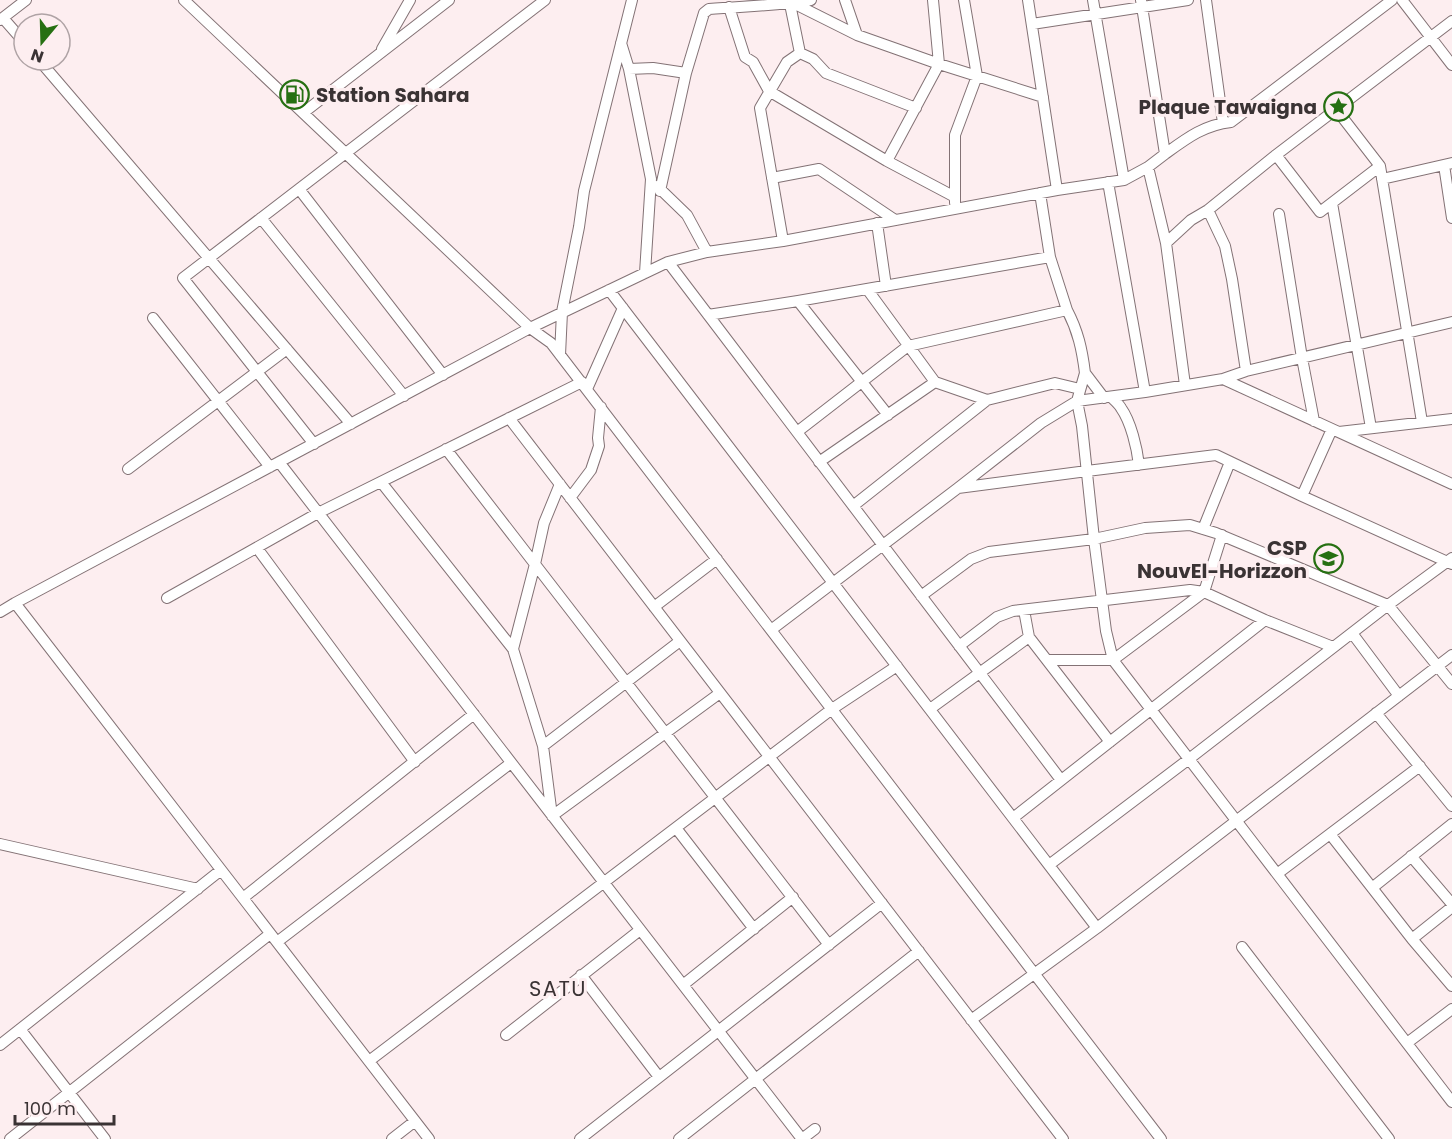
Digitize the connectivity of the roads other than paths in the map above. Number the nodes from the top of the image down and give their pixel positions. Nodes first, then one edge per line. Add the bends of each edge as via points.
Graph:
1 (26, 0) edge
2 (184, 0) edge
3 (410, 0) edge
4 (449, 0) edge
5 (545, 0) edge
6 (632, 0) edge
7 (811, 0) edge
8 (845, 0) edge
9 (933, 0) edge
10 (964, 0) edge
11 (1028, 0) edge
12 (1093, 0) edge
13 (1188, 0) edge
14 (1206, 0) edge
15 (1392, 0) edge
16 (1401, 0) edge
17 (792, 3) junction
18 (1142, 4) edge
19 (729, 7) junction
20 (1095, 14) junction
21 (1, 19) edge
22 (1452, 21) edge
23 (1032, 24) junction
24 (12, 30) edge
25 (856, 35) junction
26 (1430, 38) junction
27 (621, 43) junction
28 (800, 53) junction
29 (380, 54) junction
30 (939, 64) junction
31 (1452, 65) edge
32 (629, 69) junction
33 (49, 72) edge
34 (686, 73) junction
35 (976, 76) junction
36 (769, 91) junction
37 (1043, 97) junction
38 (916, 108) junction
39 (1336, 109) junction
40 (303, 113) junction
41 (1223, 123) junction
42 (345, 154) junction
43 (1165, 154) junction
44 (1276, 155) junction
45 (887, 161) junction
46 (1448, 164) edge
47 (1380, 166) junction
48 (1149, 167) junction
49 (772, 178) junction
50 (651, 179) junction
51 (1382, 179) junction
52 (1124, 180) junction
53 (1108, 182) junction
54 (300, 189) junction
55 (1057, 190) junction
56 (660, 191) junction
57 (1040, 193) junction
58 (955, 197) junction
59 (1332, 203) junction
60 (955, 209) junction
61 (1208, 210) junction
62 (1279, 213) dead end
63 (261, 218) junction
64 (1452, 218) edge
65 (895, 220) junction
66 (877, 223) junction
67 (783, 241) junction
68 (1166, 243) junction
69 (707, 252) junction
70 (1050, 257) junction
71 (209, 258) junction
72 (668, 262) junction
73 (645, 273) junction
74 (886, 286) junction
75 (867, 289) junction
76 (609, 290) junction
77 (798, 301) junction
78 (623, 308) junction
79 (1067, 310) junction
80 (562, 312) junction
81 (708, 315) junction
82 (153, 318) dead end
83 (1452, 322) edge
84 (530, 328) junction
85 (1408, 333) junction
86 (1357, 344) junction
87 (908, 346) junction
88 (287, 349) junction
89 (560, 355) junction
90 (1302, 358) junction
91 (1246, 371) junction
92 (257, 372) junction
93 (1085, 373) junction
94 (443, 375) junction
95 (1223, 379) junction
96 (862, 382) junction
97 (935, 382) junction
98 (1185, 385) junction
99 (584, 386) junction
100 (1080, 389) junction
101 (1145, 392) junction
102 (404, 396) junction
103 (1108, 397) junction
104 (987, 400) junction
105 (218, 401) junction
106 (1077, 401) junction
107 (600, 407) junction
108 (888, 415) junction
109 (509, 418) junction
110 (1452, 418) edge
111 (1314, 421) junction
112 (1422, 422) junction
113 (351, 424) junction
114 (1371, 428) junction
115 (1335, 430) junction
116 (797, 432) junction
117 (314, 444) junction
118 (446, 449) junction
119 (819, 462) junction
120 (1230, 462) junction
121 (275, 464) junction
122 (1139, 465) junction
123 (128, 469) dead end
124 (1087, 471) junction
125 (381, 482) junction
126 (560, 484) junction
127 (1452, 484) edge
128 (958, 488) junction
129 (1302, 496) junction
130 (570, 498) junction
131 (853, 506) junction
132 (318, 513) junction
133 (1203, 529) junction
134 (1222, 535) junction
135 (1094, 539) junction
136 (883, 545) junction
137 (257, 548) junction
138 (717, 559) junction
139 (1450, 561) edge
140 (535, 564) junction
141 (833, 583) junction
142 (1204, 592) junction
143 (921, 596) junction
144 (167, 598) dead end
145 (1102, 600) junction
146 (15, 603) junction
147 (1388, 605) junction
148 (654, 607) junction
149 (1024, 610) junction
150 (0, 612) edge
151 (1265, 620) junction
152 (771, 630) junction
153 (1352, 633) junction
154 (1029, 637) junction
155 (680, 641) junction
156 (959, 646) junction
157 (1333, 647) junction
158 (513, 649) junction
159 (1452, 655) edge
160 (1047, 660) junction
161 (1113, 660) junction
162 (897, 666) junction
163 (1438, 666) junction
164 (980, 673) junction
165 (627, 682) junction
166 (1452, 684) edge
167 (720, 693) junction
168 (1399, 696) junction
169 (930, 709) junction
170 (832, 710) junction
171 (1151, 710) junction
172 (1376, 713) junction
173 (474, 714) junction
174 (665, 733) junction
175 (1110, 742) junction
176 (543, 746) junction
177 (769, 757) junction
178 (1189, 759) junction
179 (415, 762) junction
180 (511, 763) junction
181 (1420, 766) junction
182 (1061, 780) junction
183 (716, 798) junction
184 (1452, 806) edge
185 (552, 816) junction
186 (1013, 818) junction
187 (1236, 821) junction
188 (1452, 824) edge
189 (676, 828) junction
190 (1330, 834) junction
191 (0, 844) edge
192 (1411, 856) junction
193 (1049, 865) junction
194 (221, 870) junction
195 (1277, 874) junction
196 (604, 883) junction
197 (1372, 888) junction
198 (198, 889) junction
199 (793, 897) junction
200 (243, 898) junction
201 (882, 903) junction
202 (1452, 906) edge
203 (754, 928) junction
204 (1097, 928) junction
205 (640, 930) junction
206 (274, 938) junction
207 (1412, 939) junction
208 (829, 945) junction
209 (1242, 947) dead end
210 (919, 951) junction
211 (1035, 974) junction
212 (581, 975) junction
213 (683, 985) junction
214 (1452, 986) edge
215 (1452, 1009) edge
216 (971, 1020) junction
217 (20, 1029) junction
218 (718, 1031) junction
219 (506, 1035) dead end
220 (1407, 1043) junction
221 (0, 1045) edge
222 (369, 1061) junction
223 (659, 1077) junction
224 (756, 1079) junction
225 (69, 1093) junction
226 (1452, 1102) edge
227 (415, 1121) junction
228 (815, 1129) dead end
229 (10, 1139) edge
230 (105, 1139) edge
231 (392, 1139) edge
232 (429, 1139) edge
233 (580, 1139) edge
234 (679, 1139) edge
235 (802, 1139) edge
236 (1063, 1139) edge
237 (1161, 1139) edge
238 (1389, 1139) edge

1 - 21 street
2 - 40 street
3 - 29 street
4 - 29 street
5 - 42 street
6 - 27 street
7 - 17 street
8 - 25 street
9 - 30 street
10 - 35 street
11 - 23 street
12 - 20 street
13 - 18 street
14 - 41 street
15 - 41 street via 1231,122
16 - 26 street
17 - 19 street
17 - 25 street
17 - 28 street
18 - 20 street
18 - 43 street
19 - 34 street via 705,13
19 - 36 street via 745,57 753,62
20 - 23 street
20 - 52 street
21 - 24 street
22 - 26 street
23 - 37 street
25 - 30 street
26 - 31 street
26 - 39 street
27 - 32 street
27 - 80 street via 586,179
28 - 36 street via 788,62
28 - 38 street via 813,59 826,73
29 - 40 street
30 - 35 street
30 - 38 street
32 - 34 street
32 - 50 street
33 - 71 street
34 - 56 street
35 - 37 street
35 - 58 street via 955,135
36 - 45 street
36 - 49 street via 760,108
37 - 55 street
38 - 45 street
39 - 44 street
39 - 47 street
40 - 42 street
41 - 43 street via 1199,131
42 - 54 street
42 - 84 street
43 - 48 street
44 - 59 street via 1320,212
44 - 61 street
45 - 58 street
46 - 51 street
46 - 64 street
47 - 51 street
47 - 59 street
48 - 52 street
48 - 68 street
49 - 65 street via 819,169
49 - 67 street
50 - 56 street
50 - 73 street
51 - 85 street
52 - 53 street
53 - 55 street
53 - 101 street
54 - 63 street
54 - 94 street
55 - 57 street
56 - 69 street via 687,215
57 - 60 street
57 - 70 street
58 - 60 street
59 - 86 street
60 - 65 street
61 - 68 street
61 - 91 street via 1225,246
62 - 90 street
63 - 71 street
63 - 102 street
65 - 66 street
66 - 67 street
66 - 74 street
67 - 69 street
68 - 98 street
69 - 72 street
70 - 74 street
70 - 79 street
71 - 88 street
71 - 92 street via 183,278
72 - 73 street
72 - 81 street
73 - 76 street
74 - 75 street
75 - 77 street
75 - 87 street
76 - 78 street
76 - 80 street
77 - 81 street
77 - 96 street
78 - 99 street
78 - 141 street
79 - 87 street
79 - 93 street via 1082,348
80 - 84 street
80 - 89 street
81 - 116 street
82 - 105 street
83 - 85 street
84 - 89 street
84 - 94 street
85 - 86 street
85 - 112 street
86 - 90 street
86 - 114 street
87 - 96 street
87 - 97 street
88 - 92 street
88 - 113 street
89 - 99 street
90 - 91 street
90 - 111 street
91 - 95 street
92 - 105 street
92 - 117 street
93 - 100 street
93 - 103 street
94 - 102 street
95 - 98 street
95 - 111 street
96 - 108 street
96 - 116 street
97 - 104 street
97 - 108 street
98 - 101 street
99 - 107 street
99 - 109 street
100 - 104 street via 1054,384
100 - 106 street
101 - 103 street
102 - 113 street
103 - 106 street
103 - 122 street via 1122,408
104 - 131 street
105 - 121 street
105 - 123 street
106 - 124 street
106 - 128 street via 1041,423
107 - 130 street via 599,446 591,470
107 - 138 street
108 - 119 street
109 - 118 street
109 - 126 street
110 - 112 street
111 - 115 street
112 - 114 street
113 - 117 street
114 - 115 street
115 - 127 street
115 - 129 street
116 - 119 street
117 - 121 street
118 - 125 street
118 - 140 street
119 - 131 street
120 - 122 street via 1216,455
120 - 129 street
120 - 133 street
121 - 132 street
121 - 146 street
122 - 124 street
124 - 128 street
124 - 135 street
125 - 132 street
125 - 158 street
126 - 130 street
126 - 140 street via 544,523
128 - 136 street
129 - 139 street
130 - 148 street
131 - 136 street
132 - 137 street
132 - 173 street
133 - 134 street
133 - 135 street via 1190,525 1145,528
134 - 142 street
134 - 147 street
135 - 143 street via 989,552 971,559
135 - 145 street
136 - 141 street
136 - 143 street
137 - 144 street
137 - 179 street
138 - 148 street
138 - 152 street
139 - 147 street
140 - 158 street
140 - 165 street
141 - 152 street
141 - 162 street
142 - 145 street via 1190,590
142 - 151 street
142 - 161 street
143 - 156 street
145 - 149 street
145 - 161 street
146 - 150 street
146 - 194 street
147 - 153 street
147 - 163 street
148 - 155 street
149 - 154 street
149 - 156 street via 998,617
151 - 157 street
151 - 171 street
152 - 170 street
153 - 157 street
153 - 168 street
154 - 160 street
154 - 164 street
155 - 165 street
155 - 167 street
156 - 164 street
157 - 178 street
158 - 176 street
159 - 163 street
160 - 161 street
160 - 175 street
161 - 171 street
162 - 169 street
162 - 170 street
163 - 166 street
163 - 168 street
164 - 169 street
164 - 182 street
165 - 174 street
165 - 176 street
167 - 174 street
167 - 177 street
168 - 172 street
169 - 186 street
170 - 177 street
170 - 211 street
171 - 175 street
171 - 178 street
172 - 181 street
172 - 187 street
173 - 179 street
173 - 180 street
174 - 183 street
174 - 185 street
175 - 182 street
176 - 185 street
177 - 183 street
177 - 201 street
178 - 187 street
178 - 193 street
179 - 200 street
180 - 185 street
180 - 206 street
181 - 184 street
181 - 190 street
182 - 186 street
183 - 189 street
183 - 199 street
185 - 196 street
186 - 193 street
187 - 195 street
187 - 204 street
188 - 192 street
189 - 196 street
189 - 203 street
190 - 195 street
190 - 197 street
191 - 198 street
192 - 197 street
192 - 202 street
193 - 204 street
194 - 198 street
194 - 200 street
195 - 220 street
196 - 205 street
196 - 222 street
197 - 207 street
198 - 217 street
199 - 203 street
199 - 208 street
200 - 206 street
201 - 208 street
201 - 210 street
202 - 207 street
203 - 213 street
204 - 211 street
205 - 212 street
205 - 213 street
206 - 222 street
206 - 225 street
207 - 214 street
208 - 218 street
209 - 238 street
210 - 216 street
210 - 224 street
211 - 216 street
211 - 237 street
212 - 219 street
212 - 223 street
213 - 218 street
215 - 220 street
216 - 236 street
217 - 221 street
217 - 225 street
218 - 223 street
218 - 224 street
220 - 226 street
222 - 227 street
223 - 233 street
224 - 234 street
224 - 235 street
225 - 229 street
225 - 230 street
227 - 231 street
227 - 232 street
228 - 235 street

